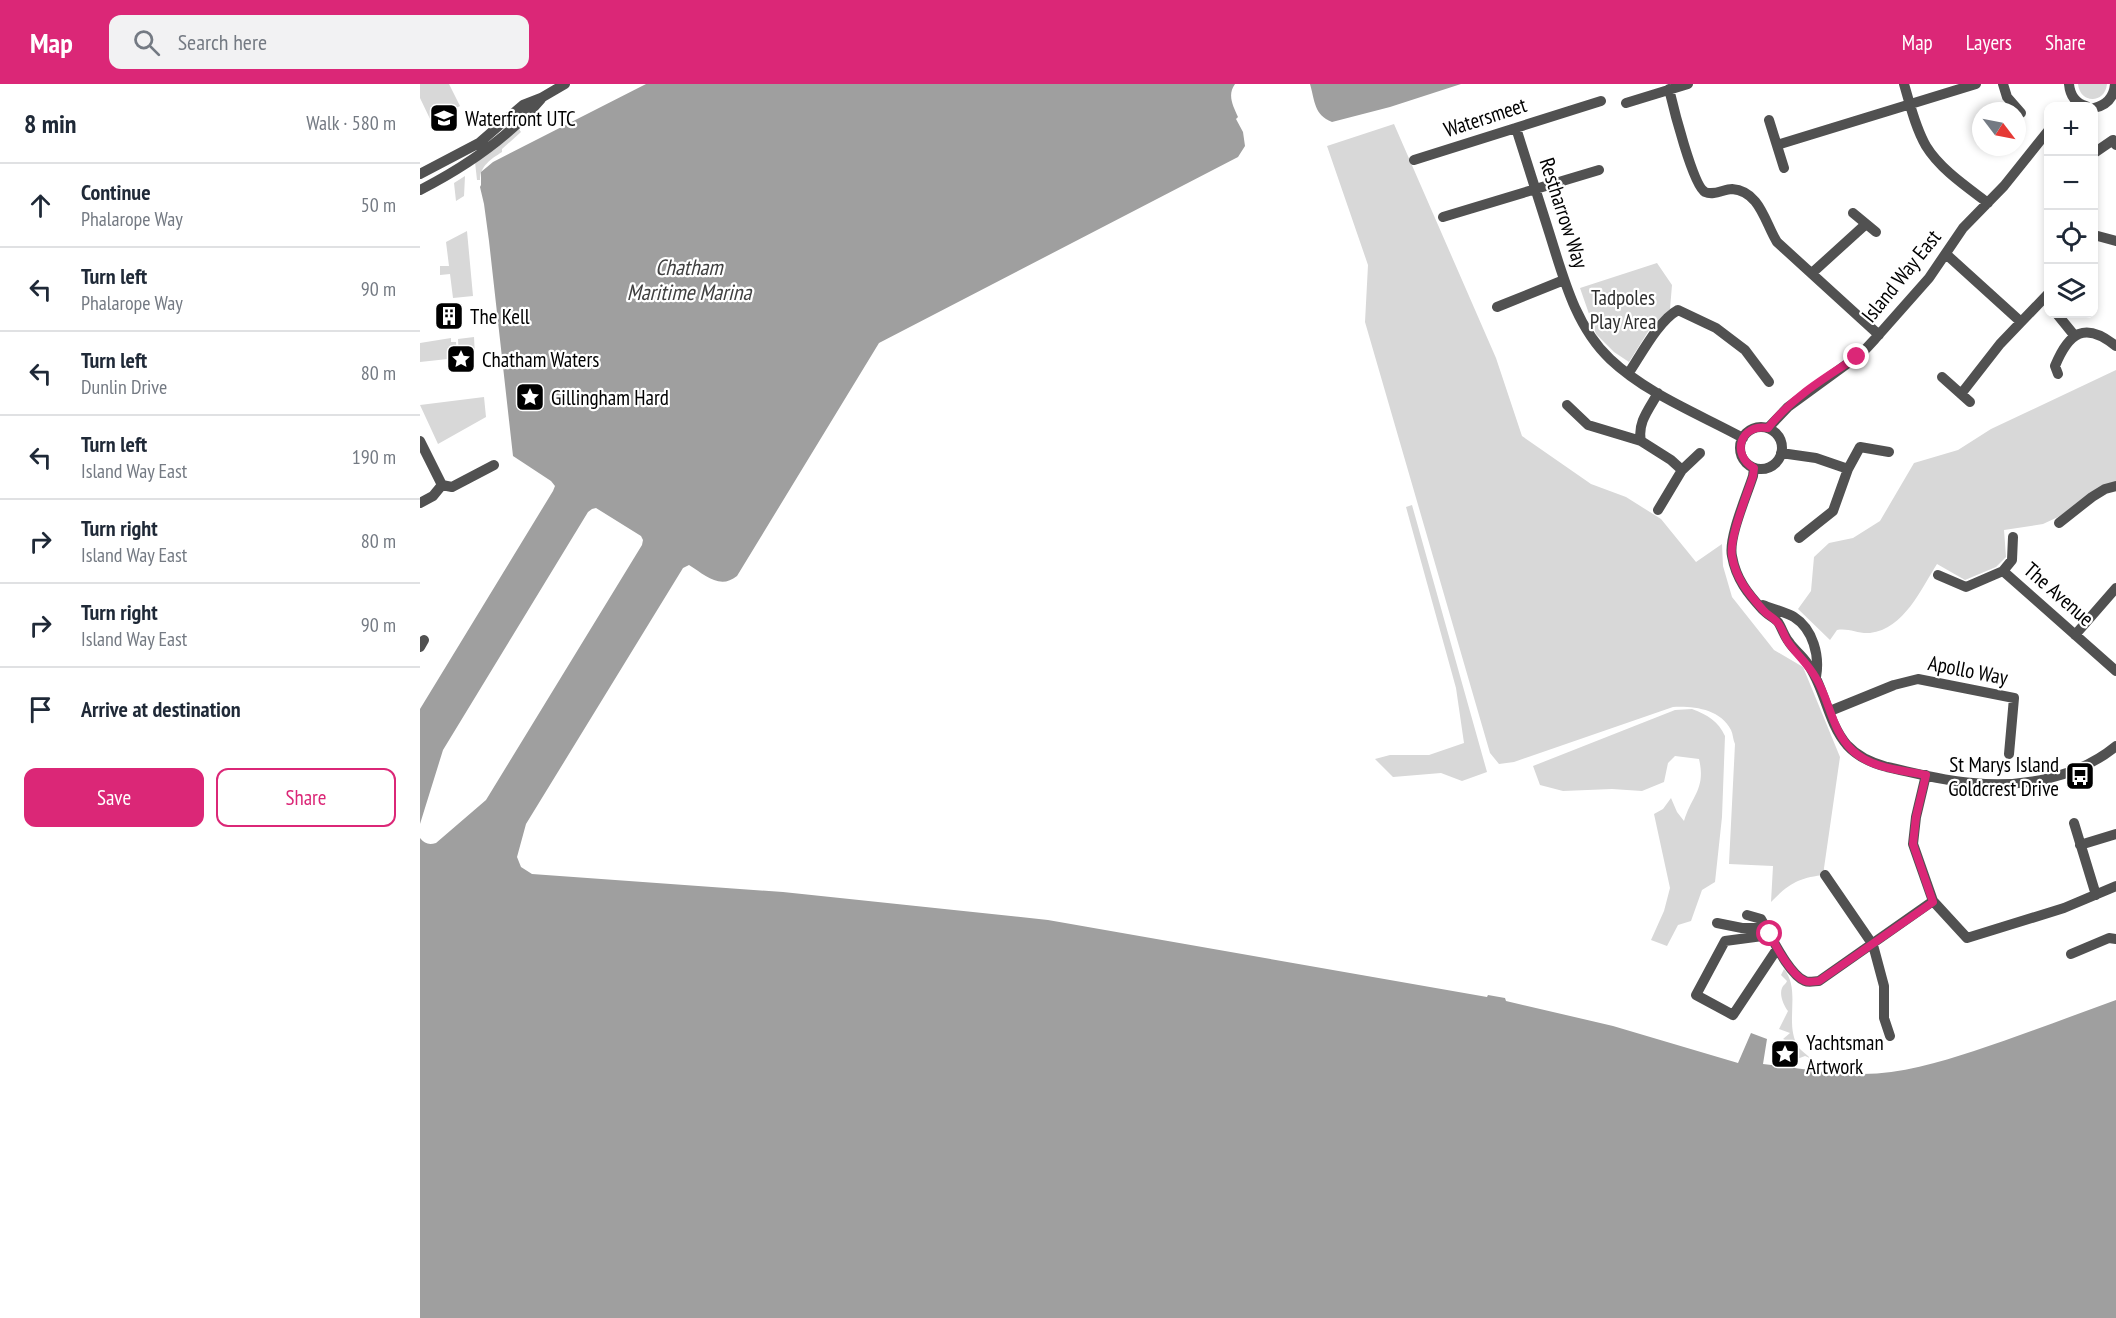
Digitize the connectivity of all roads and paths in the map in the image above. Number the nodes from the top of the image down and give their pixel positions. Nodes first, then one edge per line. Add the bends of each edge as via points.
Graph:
1 (565, 84) edge
2 (1688, 84) edge
3 (1904, 84) edge
4 (1976, 84) edge
5 (2003, 84) edge
6 (2069, 84) edge
7 (2115, 84) edge
8 (1669, 89) junction
9 (541, 98) junction
10 (1601, 101) dead end
11 (2011, 102) edge
12 (2072, 102) edge
13 (1626, 103) dead end
14 (1910, 104) junction
15 (2098, 107) edge
16 (1768, 120) dead end
17 (1516, 128) junction
18 (2044, 137) edge
19 (1777, 145) junction
20 (2116, 145) edge
21 (2098, 150) edge
22 (1414, 160) dead end
23 (444, 162) junction
24 (1784, 168) dead end
25 (1599, 170) dead end
26 (420, 174) edge
27 (449, 174) junction
28 (1535, 189) junction
29 (420, 190) edge
30 (1988, 203) junction
31 (1853, 213) dead end
32 (1443, 217) dead end
33 (1866, 224) junction
34 (1876, 232) dead end
35 (2098, 236) edge
36 (2116, 241) edge
37 (1946, 254) junction
38 (1812, 273) junction
39 (1564, 280) junction
40 (2044, 302) edge
41 (1497, 307) dead end
42 (2059, 318) edge
43 (2021, 322) junction
44 (1879, 335) junction
45 (2074, 335) junction
46 (2116, 346) edge
47 (1628, 374) junction
48 (2058, 374) dead end
49 (1942, 377) dead end
50 (1769, 382) dead end
51 (1658, 393) junction
52 (1961, 394) junction
53 (1970, 402) dead end
54 (1567, 405) dead end
55 (1768, 428) junction
56 (1743, 438) junction
57 (420, 441) edge
58 (1641, 441) junction
59 (1889, 452) dead end
60 (1700, 453) dead end
61 (1781, 453) junction
62 (494, 465) dead end
63 (1754, 468) junction
64 (1848, 469) junction
65 (1682, 470) junction
66 (442, 485) junction
67 (2116, 486) edge
68 (420, 503) edge
69 (1658, 510) dead end
70 (2059, 523) dead end
71 (2013, 537) dead end
72 (1799, 538) dead end
73 (2003, 571) junction
74 (1938, 575) dead end
75 (2116, 588) edge
76 (1760, 604) junction
77 (2075, 635) junction
78 (2116, 671) edge
79 (1816, 677) junction
80 (1830, 711) junction
81 (2116, 746) edge
82 (2009, 754) dead end
83 (1926, 775) junction
84 (2074, 824) dead end
85 (2116, 834) edge
86 (2080, 845) junction
87 (1825, 875) dead end
88 (2115, 889) edge
89 (2096, 895) junction
90 (1933, 902) junction
91 (1747, 915) dead end
92 (1717, 923) dead end
93 (1768, 931) junction
94 (2116, 939) edge
95 (1873, 945) junction
96 (1778, 949) junction
97 (2072, 954) dead end
98 (1890, 1036) dead end

1 - 9 street
2 - 8 street
3 - 14 street
4 - 14 street
5 - 11 street
6 - 12 street
7 - 15 street via 2114,94
8 - 13 street
8 - 38 street via 1699,186 1705,192 1731,189 1750,196 1763,211 1777,242
9 - 23 street via 523,105 478,142
9 - 27 street via 520,123
10 - 17 street, Watersmeet
14 - 19 street
14 - 30 street via 1919,132 1935,158
16 - 19 street
17 - 22 street, Watersmeet
17 - 28 street, Restharrow Way
18 - 30 street, Island Way East
19 - 24 street
20 - 21 street via 2113,140
23 - 26 street
23 - 27 street
25 - 28 street
27 - 29 street
28 - 32 street
28 - 39 street, Restharrow Way
30 - 37 street, Island Way East via 1963,228
31 - 33 street
33 - 34 street
33 - 38 street
35 - 36 street
37 - 43 street
37 - 44 street, Island Way East
38 - 44 street
39 - 41 street
39 - 47 street, Restharrow Way via 1593,340
40 - 43 street
42 - 45 street
43 - 52 street
44 - 55 street, Island Way East via 1862,353 1788,407
45 - 46 street via 2094,333
45 - 48 street via 2055,366
47 - 50 street via 1656,333 1678,310 1716,328 1745,350
47 - 51 street, Restharrow Way
49 - 52 street
51 - 56 street, Restharrow Way
51 - 58 street via 1641,423
52 - 53 street
54 - 58 street via 1587,425
55 - 56 street, Island Way East via 1756,428
55 - 61 street via 1780,440
56 - 63 street via 1741,452
57 - 66 street
58 - 65 street
59 - 64 street via 1860,447
60 - 65 street
61 - 63 street via 1771,466
61 - 64 street via 1816,458
62 - 66 street via 452,487
63 - 76 street via 1731,553 1741,583
64 - 72 street via 1833,511
65 - 69 street
66 - 68 street
67 - 70 street via 2092,497
71 - 73 street, The Avenue via 2012,560
73 - 74 street, The Avenue via 1966,587
73 - 77 street, The Avenue
75 - 77 street
76 - 79 street via 1778,622 1789,644
76 - 79 street via 1790,614 1803,626 1815,646
77 - 78 street, The Avenue
79 - 80 street
80 - 82 street, Apollo Way via 1913,679 2014,698
80 - 83 street via 1842,739 1860,757
81 - 83 street via 2088,765 2045,779 2004,785
83 - 90 street via 1913,844
84 - 86 street
85 - 86 street
86 - 89 street
87 - 95 street
88 - 89 street
89 - 90 street via 1967,938
90 - 95 street
91 - 93 street via 1761,919
92 - 93 street
93 - 96 street
93 - 96 street via 1725,940 1696,995 1733,1015
94 - 97 street via 2109,938
95 - 96 street via 1819,981 1806,982
95 - 98 street via 1884,986 1884,1018

